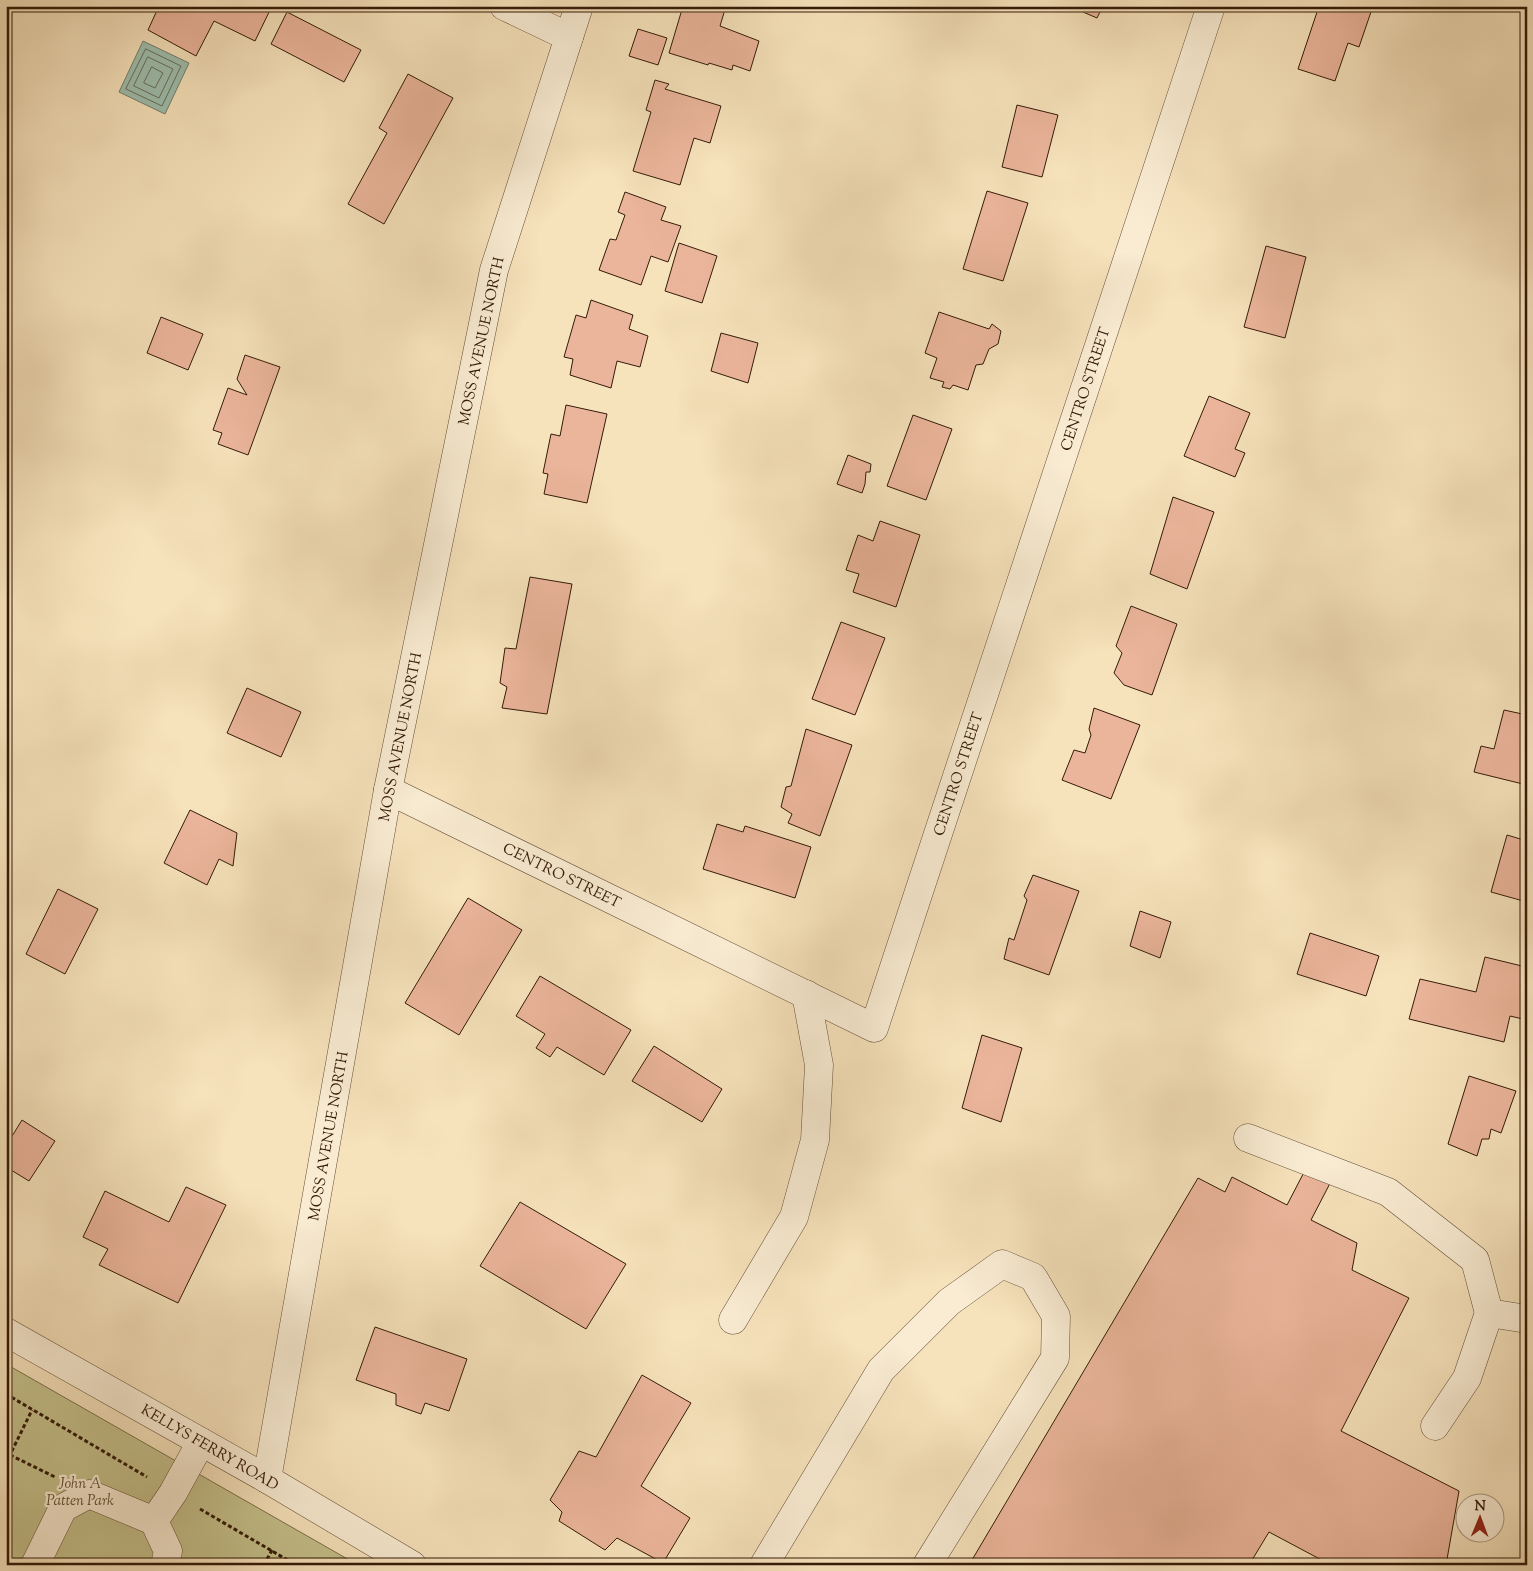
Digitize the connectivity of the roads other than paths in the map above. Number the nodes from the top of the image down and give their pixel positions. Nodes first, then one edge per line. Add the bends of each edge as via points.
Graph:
1 (504, 6) edge
2 (579, 6) edge
3 (1211, 6) edge
4 (569, 37) junction
5 (388, 790) junction
6 (806, 994) junction
7 (1248, 1138) dead end
8 (1489, 1313) junction
9 (1527, 1319) edge
10 (733, 1320) dead end
11 (6, 1332) edge
12 (1435, 1426) dead end
13 (201, 1442) junction
14 (267, 1479) junction
15 (154, 1521) junction
16 (35, 1565) edge
17 (165, 1565) edge
18 (412, 1565) edge
19 (764, 1565) edge
20 (928, 1565) edge

1 - 4 street
2 - 4 street, MOSS AVENUE NORTH
3 - 6 street, CENTRO STREET via 874,1028
4 - 5 street, MOSS AVENUE NORTH via 494,270
5 - 6 street, CENTRO STREET
5 - 14 street, MOSS AVENUE NORTH
6 - 10 street via 819,1065 815,1140 794,1217
7 - 8 street via 1388,1192 1475,1260
8 - 9 street
8 - 12 street via 1468,1378
11 - 13 street, KELLYS FERRY ROAD
13 - 14 street, KELLYS FERRY ROAD
13 - 15 street
14 - 18 street, KELLYS FERRY ROAD
15 - 16 street via 89,1494 63,1508
15 - 17 street via 168,1551
19 - 20 street via 881,1370 949,1302 1002,1264 1033,1277 1056,1316 1055,1358

